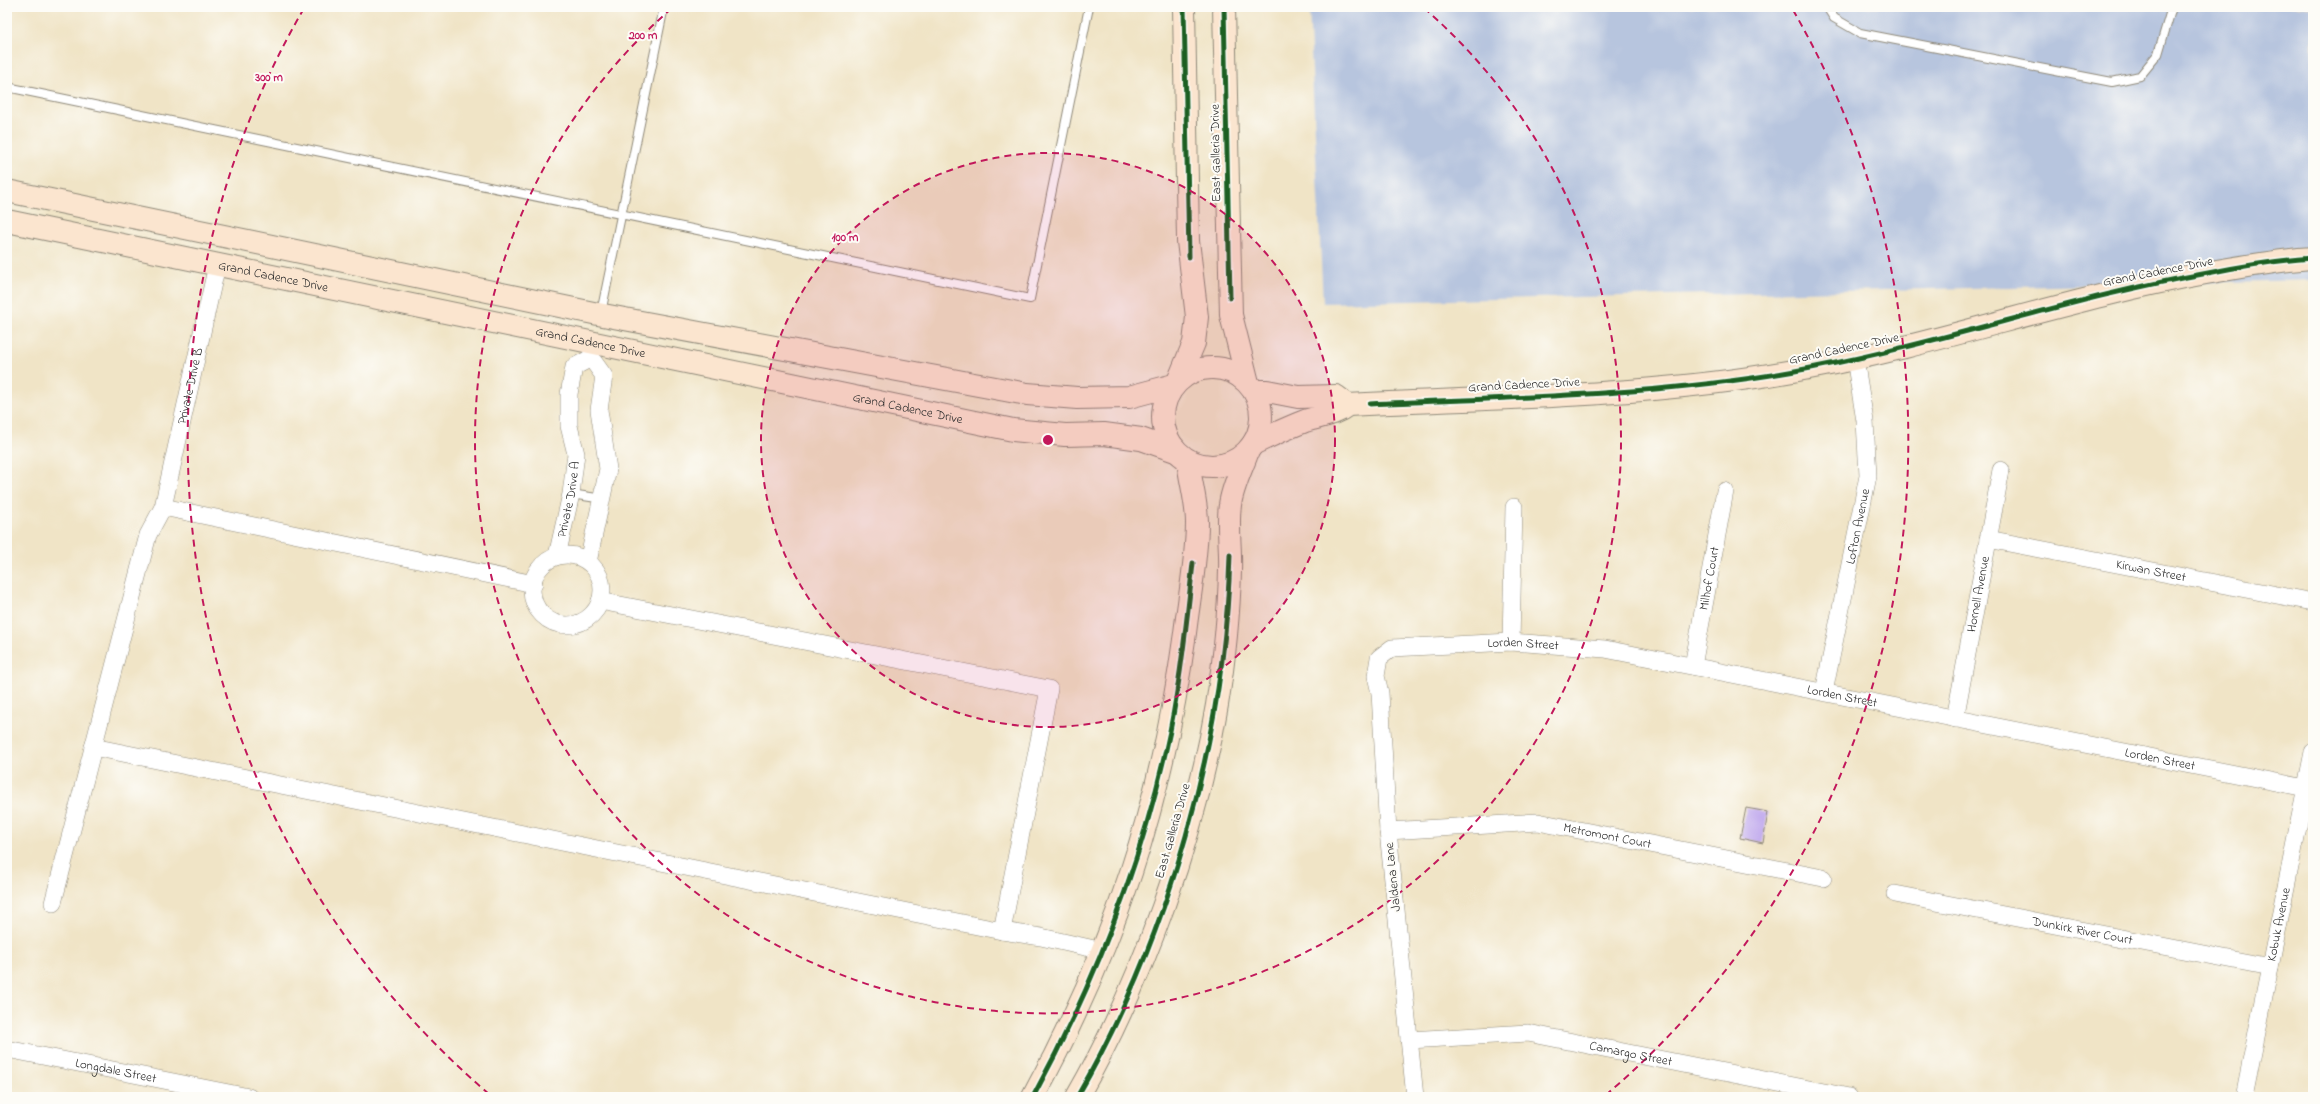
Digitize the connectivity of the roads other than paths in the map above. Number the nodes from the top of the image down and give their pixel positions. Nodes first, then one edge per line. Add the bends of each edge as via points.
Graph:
1 (664, 7) edge
2 (1089, 7) edge
3 (1184, 7) edge
4 (1224, 7) edge
5 (1827, 7) edge
6 (2172, 7) edge
7 (7, 87) edge
8 (7, 192) edge
9 (621, 214) junction
10 (7, 222) edge
11 (2313, 258) edge
12 (217, 265) junction
13 (601, 314) junction
14 (593, 350) junction
15 (1854, 358) junction
16 (1177, 382) junction
17 (1251, 387) junction
18 (1348, 405) junction
19 (1250, 448) junction
20 (1181, 455) junction
21 (2001, 470) dead end
22 (1725, 491) dead end
23 (571, 494) junction
24 (603, 500) junction
25 (163, 507) junction
26 (1514, 507) dead end
27 (1988, 539) junction
28 (557, 556) junction
29 (588, 562) junction
30 (534, 584) junction
31 (600, 601) junction
32 (2313, 602) edge
33 (1511, 642) junction
34 (1379, 658) joint
35 (1693, 666) junction
36 (1824, 692) junction
37 (1955, 719) junction
38 (93, 747) junction
39 (2313, 752) edge
40 (2306, 788) junction
41 (1388, 831) junction
42 (1823, 878) dead end
43 (1895, 894) dead end
44 (53, 903) dead end
45 (1002, 931) junction
46 (1103, 951) junction
47 (2270, 966) junction
48 (1409, 1040) junction
49 (7, 1049) edge
50 (209, 1093) edge
51 (249, 1097) edge
52 (1033, 1097) edge
53 (1077, 1097) edge
54 (1415, 1097) edge
55 (1849, 1097) edge
56 (2244, 1097) edge

1 - 9 lane
2 - 9 lane via 1030,299
3 - 16 main road via 1188,241 1197,317 1194,344
4 - 17 main road, East Galleria Drive via 1230,315
5 - 6 lane via 1834,18 1860,33 2112,82 2140,76 2158,54
7 - 9 lane
8 - 13 main road
9 - 13 lane
10 - 12 main road, Grand Cadence Drive
11 - 15 main road, Grand Cadence Drive via 2246,266 2138,286
12 - 14 main road, Grand Cadence Drive
12 - 25 street, Private Drive B
13 - 14 main road
13 - 16 main road via 1028,394 1077,398 1129,397
14 - 20 main road, Grand Cadence Drive via 1013,430 1065,435 1104,434 1141,439
14 - 23 street, Private Drive A via 574,367 569,394 569,426 576,454
14 - 24 street via 604,376 599,410 608,469
15 - 18 main road, Grand Cadence Drive via 1756,377 1650,389
15 - 36 street, Lofton Avenue via 1865,421 1868,476
16 - 17 main road via 1192,371 1215,368 1236,374
16 - 20 main road via 1166,397 1162,411 1167,439
17 - 18 main road via 1298,397 1336,396
17 - 19 main road via 1260,404 1261,418 1259,432
18 - 19 main road, Grand Cadence Drive via 1337,413 1282,429
19 - 20 main road via 1235,461 1219,466 1203,466
19 - 53 main road, East Galleria Drive via 1230,505 1229,605 1217,705 1195,798 1173,876 1142,960 1112,1030
20 - 46 main road, East Galleria Drive via 1196,510 1197,525 1170,731 1146,831
21 - 27 street, Hornell Avenue
22 - 35 street, Milhof Court
23 - 24 lane
23 - 28 street, Private Drive A
24 - 29 street
25 - 30 street
25 - 38 street, Private Drive B via 148,535
26 - 33 street
27 - 32 street, Kirwan Street
27 - 37 street, Hornell Avenue
28 - 29 street via 579,557
28 - 30 street via 540,568
29 - 31 street via 600,579
30 - 31 street via 535,603 551,621 562,624 574,624 586,619 595,611
31 - 45 street via 1049,689
33 - 34 street, Lorden Street via 1392,648
33 - 35 street, Lorden Street via 1605,649
34 - 41 street, Jaldena Lane via 1376,676 1380,693
35 - 36 street, Lorden Street
36 - 37 street, Lorden Street
37 - 40 street, Lorden Street
38 - 44 street, Private Drive B
38 - 45 street
39 - 40 street, Kobuk Avenue
40 - 47 street, Kobuk Avenue
41 - 42 street, Metromont Court via 1538,822
41 - 48 street, Jaldena Lane
43 - 47 street, Dunkirk River Court
45 - 46 street
46 - 52 main road, East Galleria Drive via 1073,1020
47 - 56 street, Kobuk Avenue
48 - 54 street, Jaldena Lane
48 - 55 street, Camargo Street via 1528,1033
49 - 50 street, Longdale Street
50 - 51 street, Longdale Street

